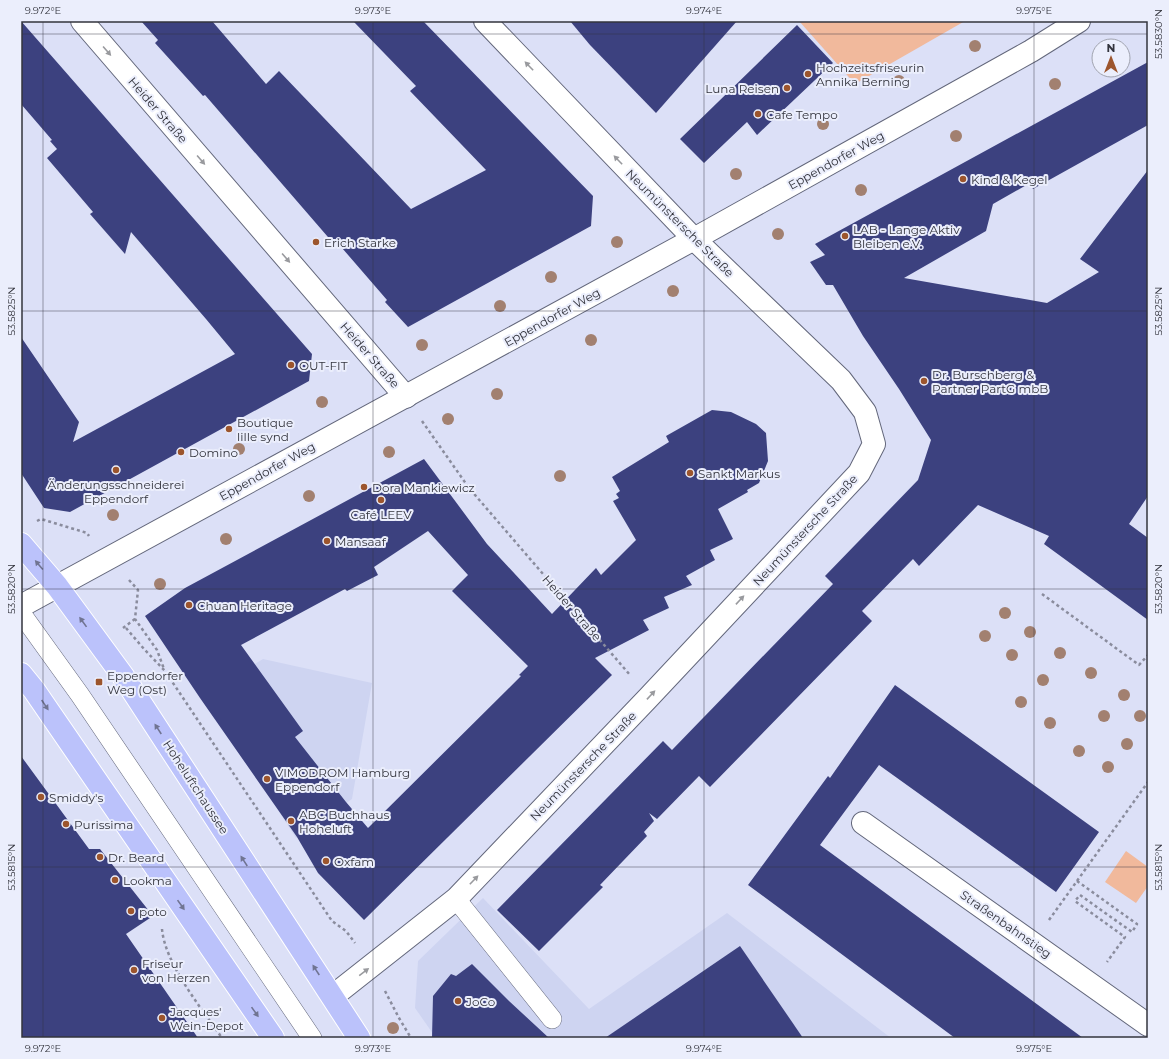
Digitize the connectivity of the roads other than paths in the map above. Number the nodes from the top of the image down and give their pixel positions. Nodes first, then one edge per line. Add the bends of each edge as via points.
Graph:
1 (82, 21) edge
2 (485, 21) edge
3 (1079, 21) edge
4 (694, 239) junction
5 (406, 397) junction
6 (21, 544) edge
7 (57, 586) junction
8 (21, 606) edge
9 (21, 613) edge
10 (21, 674) edge
11 (863, 823) dead end
12 (456, 899) junction
13 (333, 996) junction
14 (552, 1019) dead end
15 (1148, 1025) edge
16 (273, 1038) edge
17 (312, 1038) edge
18 (360, 1038) edge

1 -> 5 street, Heider Straße
4 -> 2 street, Neumünstersche Straße
3 - 4 street, Eppendorfer Weg via 1031,51
4 - 5 street, Eppendorfer Weg
12 -> 4 street, Neumünstersche Straße via 859,473 874,444 864,412 841,380
5 - 7 street, Eppendorfer Weg
7 -> 6 main road, Hoheluftchaussee
7 - 8 street, Eppendorfer Weg
13 -> 7 main road, Hoheluftchaussee via 122,676
9 - 17 lane via 80,695
10 -> 16 main road
11 - 15 street, Straßenbahnstieg
13 -> 12 street, Neumünstersche Straße
12 - 14 lane
13 - 18 main road, Hoheluftchaussee

